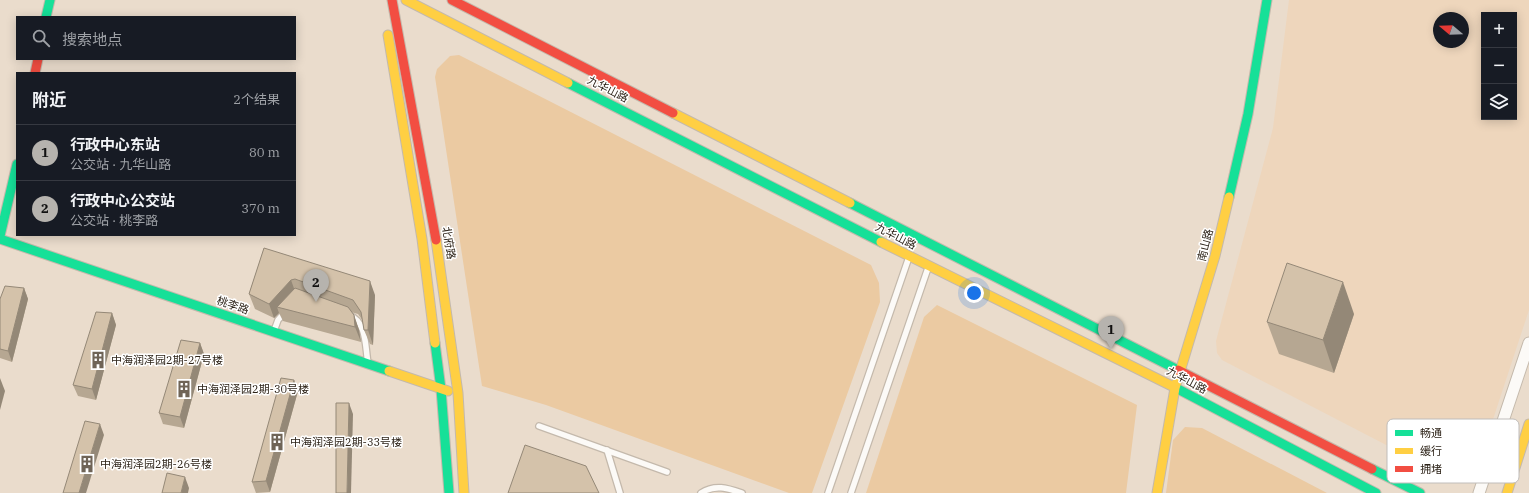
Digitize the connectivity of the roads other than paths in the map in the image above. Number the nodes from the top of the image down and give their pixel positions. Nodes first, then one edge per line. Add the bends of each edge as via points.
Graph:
1 (50, 0) edge
2 (392, 0) edge
3 (406, 0) edge
4 (452, 0) edge
5 (1267, 0) edge
6 (46, 16) edge
7 (386, 23) dead end
8 (38, 60) edge
9 (35, 72) edge
10 (16, 168) edge
11 (0, 237) edge
12 (909, 256) junction
13 (928, 266) junction
14 (288, 308) edge
15 (342, 313) edge
16 (274, 332) junction
17 (1529, 343) edge
18 (368, 363) junction
19 (1180, 370) junction
20 (1175, 388) junction
21 (441, 389) junction
22 (458, 395) junction
23 (1504, 419) edge
24 (1529, 424) edge
25 (539, 426) dead end
26 (607, 450) junction
27 (1519, 455) edge
28 (667, 472) dead end
29 (1387, 476) edge
30 (1400, 483) edge
31 (1482, 483) edge
32 (1510, 483) edge
33 (448, 493) edge
34 (464, 493) edge
35 (620, 493) edge
36 (701, 493) edge
37 (742, 493) edge
38 (828, 493) edge
39 (851, 493) edge
40 (1157, 493) edge
41 (1376, 493) edge
42 (1420, 493) edge
43 (1479, 493) edge
44 (1507, 493) edge

1 - 6 main road
2 - 22 main road, 北府路 via 437,241
3 - 12 main road, 九华山路
4 - 19 main road, 九华山路
5 - 19 main road, 南山路 via 1248,114 1215,256
7 - 21 main road via 422,239
8 - 9 main road
10 - 11 main road
11 - 16 main road, 桃李路
12 - 13 main road, 九华山路
12 - 38 lane
13 - 20 main road, 九华山路
13 - 39 lane
14 - 16 lane via 278,320
15 - 18 lane via 356,318 363,328
16 - 18 main road, 桃李路
17 - 23 street
18 - 21 main road, 桃李路
19 - 20 main road, 南山路
19 - 29 main road, 九华山路
20 - 40 main road, 南山路
20 - 41 main road, 九华山路
21 - 22 main road, 桃李路
21 - 33 main road
22 - 34 main road, 北府路
24 - 27 main road
25 - 26 lane
26 - 28 lane
26 - 35 lane
30 - 42 main road, 九华山路
31 - 43 street
32 - 44 main road
36 - 37 lane via 708,488 722,486

